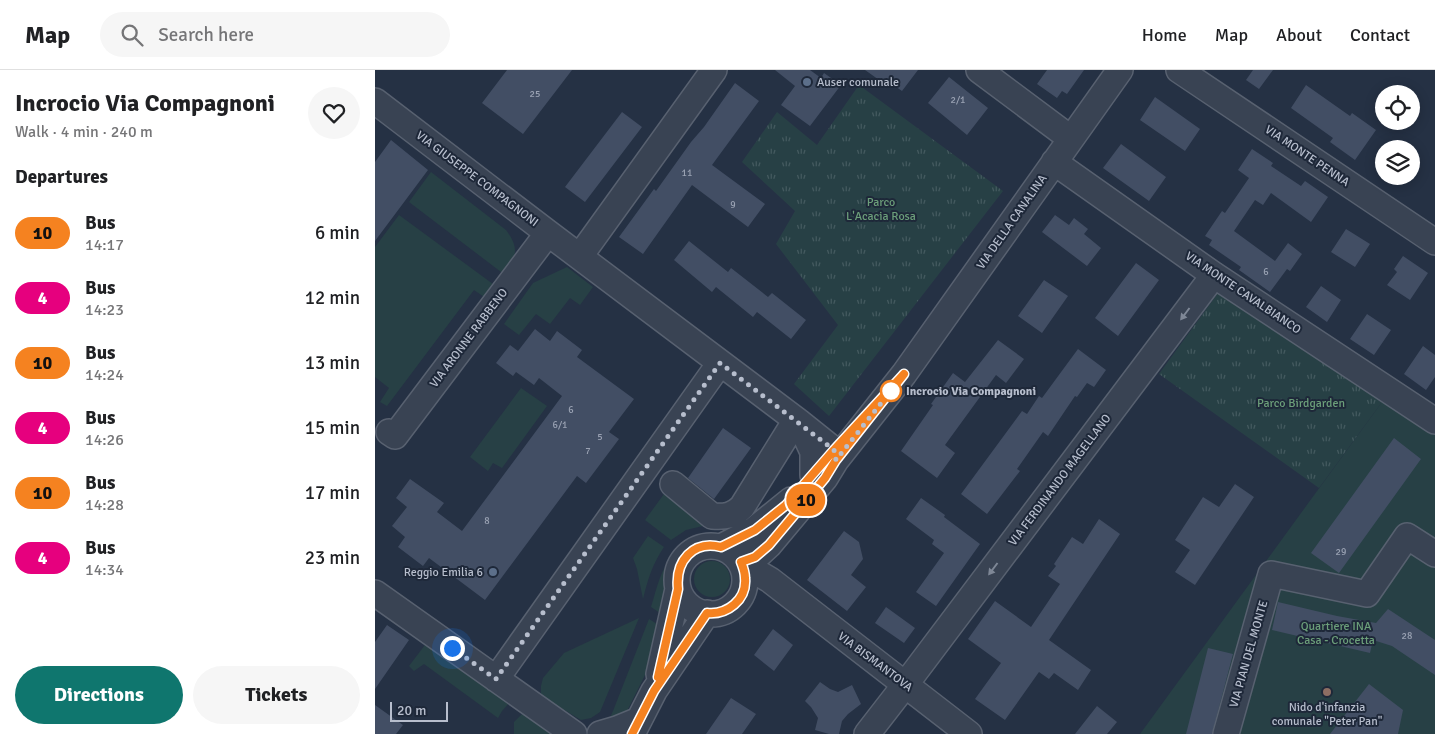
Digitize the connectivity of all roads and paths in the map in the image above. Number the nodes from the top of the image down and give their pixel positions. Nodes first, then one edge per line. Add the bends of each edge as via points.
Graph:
1 (714, 70) edge
2 (979, 70) edge
3 (1119, 70) edge
4 (1179, 70) edge
5 (375, 101) edge
6 (1070, 138) junction
7 (1054, 162) junction
8 (548, 233) junction
9 (1435, 242) edge
10 (580, 256) junction
11 (1214, 275) junction
12 (720, 363) junction
13 (798, 421) junction
14 (1435, 422) edge
15 (389, 432) dead end
16 (835, 455) junction
17 (813, 475) junction
18 (673, 484) dead end
19 (721, 547) junction
20 (1435, 554) edge
21 (741, 562) junction
22 (745, 588) junction
23 (678, 589) junction
24 (781, 590) junction
25 (375, 593) edge
26 (707, 613) junction
27 (496, 679) junction
28 (905, 685) junction
29 (654, 691) junction
30 (635, 727) edge
31 (574, 734) edge
32 (600, 734) edge
33 (867, 734) edge
34 (969, 734) edge
35 (1226, 734) edge

1 - 10 street
2 - 6 street
3 - 6 street, VIA DELLA CANALINA
4 - 9 street, VIA MONTE PENNA
5 - 8 street, VIA GIUSEPPE COMPAGNONI
6 - 7 street, VIA DELLA CANALINA
7 - 11 street, VIA MONTE CAVALBIANCO
7 - 16 street, VIA DELLA CANALINA via 904,374
8 - 10 street, VIA GIUSEPPE COMPAGNONI
8 - 15 street, VIA ARONNE RABBENO via 395,436
10 - 12 street, VIA GIUSEPPE COMPAGNONI
11 - 14 street, VIA MONTE CAVALBIANCO
11 -> 28 street, VIA FERDINANDO MAGELLANO
12 - 13 street, VIA GIUSEPPE COMPAGNONI
12 - 27 street
13 - 16 street, VIA GIUSEPPE COMPAGNONI
13 - 17 street, VIA GIUSEPPE COMPAGNONI via 813,452
13 - 18 street via 742,507 730,516 712,516
16 - 17 street, VIA DELLA CANALINA
16 - 21 street, VIA DELLA CANALINA via 825,478 769,545 755,557
17 - 19 street, VIA DELLA CANALINA via 786,505 755,530
19 - 21 street
19 - 23 street, VIA DELLA CANALINA via 707,546 687,555 677,574
20 - 35 street, VIA PIAN DEL MONTE via 1407,536 1367,594 1271,574
21 - 22 street
21 - 24 street, VIA BISMANTOVA
22 - 24 street
22 - 26 street via 733,606 719,613
23 - 26 street via 691,607
23 - 29 street, VIA DELLA CANALINA
24 - 28 street, VIA BISMANTOVA
25 - 27 street
26 - 29 street, VIA DELLA CANALINA
27 - 31 street
28 - 33 street, VIA FERDINANDO MAGELLANO
28 - 34 street, VIA BISMANTOVA
29 - 30 street, VIA DELLA CANALINA
30 - 32 street

